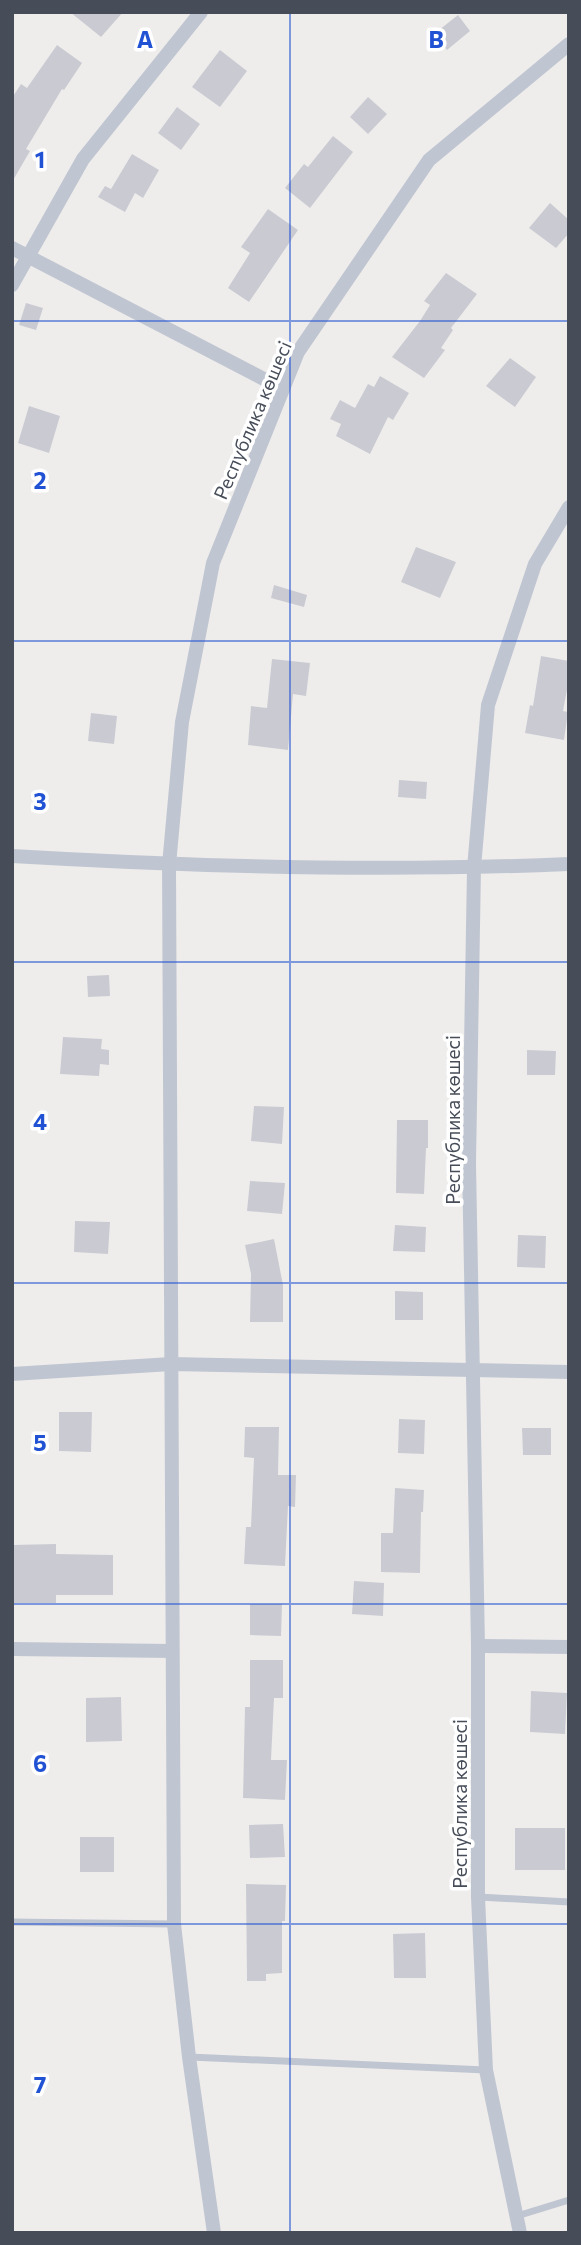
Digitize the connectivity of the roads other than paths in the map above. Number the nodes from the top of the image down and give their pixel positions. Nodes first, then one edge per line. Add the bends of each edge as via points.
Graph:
1 (201, 12) edge
2 (569, 44) edge
3 (12, 248) edge
4 (29, 256) junction
5 (12, 285) edge
6 (284, 388) junction
7 (569, 507) edge
8 (12, 856) edge
9 (569, 864) edge
10 (169, 865) junction
11 (474, 869) junction
12 (171, 1364) junction
13 (473, 1371) junction
14 (569, 1372) edge
15 (12, 1374) edge
16 (478, 1646) junction
17 (569, 1647) edge
18 (12, 1649) edge
19 (172, 1651) junction
20 (478, 1897) junction
21 (569, 1902) edge
22 (12, 1922) edge
23 (174, 1924) junction
24 (188, 2057) junction
25 (486, 2070) junction
26 (569, 2200) edge
27 (516, 2216) junction
28 (214, 2233) edge
29 (520, 2233) edge

1 - 4 street via 83,159
2 - 6 street, Республика көшесі via 429,160 298,352
3 - 4 street
4 - 5 street
4 - 6 street
6 - 10 street, Республика көшесі via 213,563 182,722
7 - 11 street, Республика көшесі via 535,564 488,705
8 - 10 street
9 - 11 street
10 - 11 street
10 - 12 street, Республика көшесі
11 - 13 street, Республика көшесі via 469,1164
12 - 13 street
12 - 15 street
12 - 19 street, Республика көшесі
13 - 14 street
13 - 16 street, Республика көшесі
16 - 17 street
16 - 20 street, Республика көшесі
18 - 19 street
19 - 23 street, Республика көшесі
20 - 21 lane
20 - 25 street, Республика көшесі
22 - 23 lane
23 - 24 street, Республика көшесі
24 - 25 lane
24 - 28 street, Республика көшесі
25 - 27 street, Республика көшесі
26 - 27 lane
27 - 29 street, Республика көшесі

